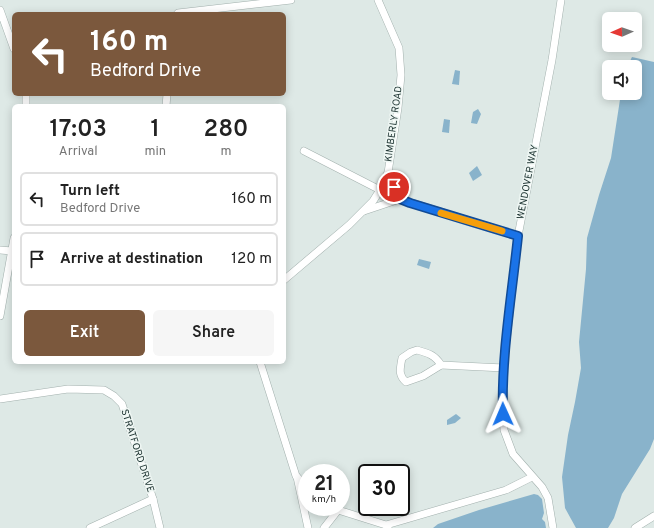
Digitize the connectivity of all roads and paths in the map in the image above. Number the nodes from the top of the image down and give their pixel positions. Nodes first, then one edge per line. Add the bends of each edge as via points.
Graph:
1 (291, 0) edge
2 (378, 0) edge
3 (561, 0) edge
4 (0, 10) edge
5 (187, 12) edge
6 (12, 43) edge
7 (304, 150) dead end
8 (387, 174) junction
9 (380, 190) junction
10 (400, 199) junction
11 (362, 212) junction
12 (518, 236) junction
13 (0, 250) edge
14 (12, 251) joint
15 (286, 278) edge
16 (0, 316) edge
17 (261, 364) edge
18 (441, 365) junction
19 (504, 368) junction
20 (0, 399) edge
21 (296, 476) joint
22 (532, 477) junction
23 (153, 499) junction
24 (350, 514) edge
25 (331, 516) edge
26 (654, 516) edge
27 (387, 527) edge
28 (90, 528) edge
29 (160, 528) edge
30 (308, 528) edge
31 (324, 528) edge
32 (553, 528) edge
33 (635, 528) edge

1 - 5 street
2 - 8 street, KIMBERLY ROAD via 398,48 401,75
3 - 12 street, WENDOVER WAY
4 - 6 street
7 - 9 street
8 - 9 street, KIMBERLY ROAD via 387,179
8 - 10 street
9 - 11 street, KIMBERLY ROAD
10 - 11 street
10 - 12 street
11 - 15 street, KIMBERLY ROAD
12 - 19 street, WENDOVER WAY
13 - 14 street
14 - 16 street
17 - 21 street
18 - 18 street via 423,376 406,382 399,372 402,358 417,350 436,357
18 - 19 street
19 - 22 street, WENDOVER WAY via 504,430 513,454
20 - 23 street, STRATFORD DRIVE via 68,389 104,390 114,396 122,404
21 - 30 street
22 - 27 street via 506,490
22 - 32 street, WENDOVER WAY via 548,498
23 - 28 street
23 - 29 street, STRATFORD DRIVE
24 - 27 street
25 - 31 street
26 - 33 street

